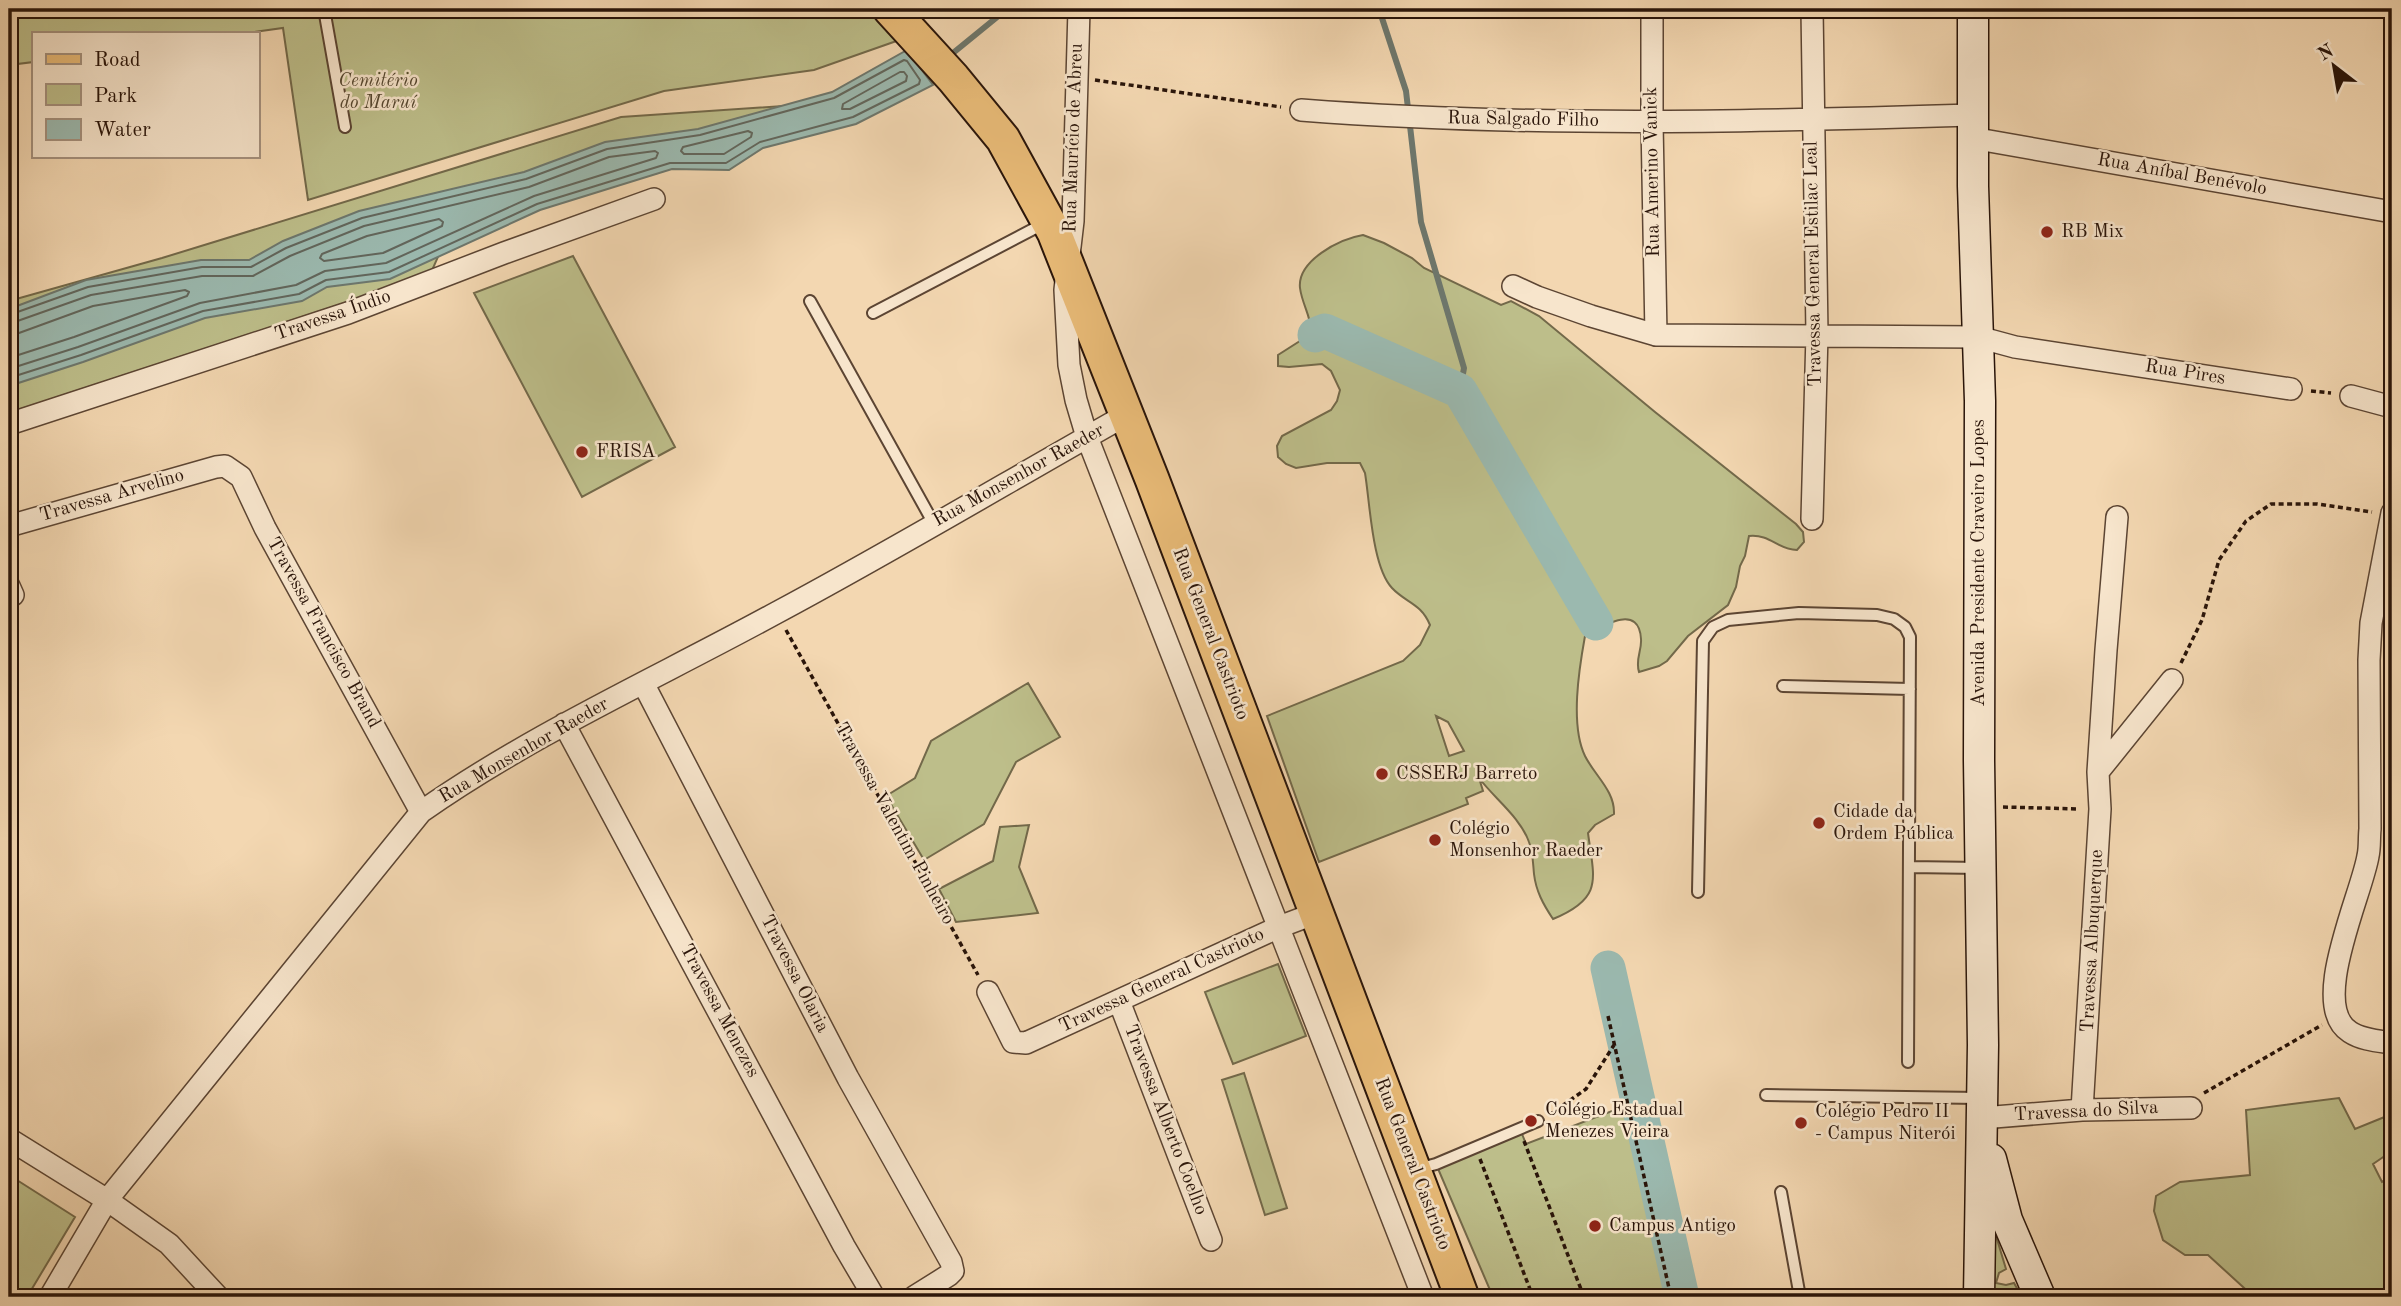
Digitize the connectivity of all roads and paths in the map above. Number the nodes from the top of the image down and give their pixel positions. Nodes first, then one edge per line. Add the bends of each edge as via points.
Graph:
1 (324, 9) edge
2 (1652, 9) edge
3 (1812, 9) edge
4 (1973, 9) edge
5 (1079, 11) edge
6 (899, 19) edge
7 (1076, 78) junction
8 (1301, 110) joint
9 (1813, 120) junction
10 (1651, 123) junction
11 (345, 127) dead end
12 (1972, 127) junction
13 (654, 199) dead end
14 (2392, 212) edge
15 (1048, 222) junction
16 (1067, 268) junction
17 (1513, 286) dead end
18 (810, 301) dead end
19 (873, 313) dead end
20 (1817, 334) junction
21 (1656, 335) junction
22 (1978, 337) junction
23 (2291, 389) joint
24 (2351, 396) joint
25 (2392, 407) edge
26 (1126, 415) junction
27 (9, 424) edge
28 (1087, 437) junction
29 (216, 467) joint
30 (2392, 515) edge
31 (2118, 517) dead end
32 (1812, 519) dead end
33 (934, 524) junction
34 (9, 526) edge
35 (776, 613) junction
36 (2172, 680) joint
37 (643, 683) junction
38 (1783, 686) dead end
39 (1910, 689) junction
40 (564, 724) junction
41 (2098, 772) junction
42 (1980, 806) junction
43 (2100, 809) junction
44 (421, 812) junction
45 (1909, 867) junction
46 (1980, 868) junction
47 (1698, 892) dead end
48 (1316, 913) junction
49 (1279, 927) junction
50 (988, 992) joint
51 (1119, 1001) junction
52 (1608, 1016) dead end
53 (2337, 1016) junction
54 (2392, 1043) edge
55 (1615, 1044) junction
56 (1908, 1062) dead end
57 (1766, 1095) dead end
58 (1982, 1108) junction
59 (2191, 1108) joint
60 (2082, 1110) junction
61 (1538, 1121) joint
62 (1520, 1129) junction
63 (9, 1139) edge
64 (1476, 1147) junction
65 (1414, 1170) junction
66 (1781, 1192) dead end
67 (107, 1200) junction
68 (1211, 1240) dead end
69 (1581, 1291) junction
70 (2041, 1292) edge
71 (50, 1297) edge
72 (218, 1297) edge
73 (874, 1297) edge
74 (914, 1297) edge
75 (1423, 1297) edge
76 (1462, 1297) edge
77 (1533, 1297) edge
78 (1560, 1297) edge
79 (1584, 1297) edge
80 (1671, 1297) edge
81 (1800, 1297) edge
82 (1979, 1297) edge

1 - 11 lane
2 - 10 street, Rua Amerino Vanick
3 - 9 street, Travessa General Estilac Leal
4 - 12 main road, Avenida Presidente Craveiro Lopes
5 - 7 street, Rua Maurício de Abreu
6 - 15 main road, Rua General Castrioto via 1003,139
7 - 8 path
7 - 16 street, Rua Maurício de Abreu via 1073,221
8 - 10 street, Rua Salgado Filho
9 - 10 street, Rua Salgado Filho
9 - 12 street, Rua Salgado Filho
9 - 20 street, Travessa General Estilac Leal
10 - 21 street, Rua Amerino Vanick
12 - 14 street, Rua Aníbal Benévolo
12 - 22 main road, Avenida Presidente Craveiro Lopes
13 - 27 street, Travessa Índio via 348,313
15 - 16 main road, Rua General Castrioto
15 - 19 lane
16 - 26 main road, Rua General Castrioto
16 - 28 street, Rua Maurício de Abreu via 1069,365
17 - 21 street, Rua Pires
18 - 33 lane
20 - 21 street, Rua Pires
20 - 22 street, Rua Pires
20 - 32 street, Travessa General Estilac Leal
22 - 23 street, Rua Pires
22 - 42 main road, Avenida Presidente Craveiro Lopes
23 - 24 path
24 - 25 street
26 - 28 street, Rua Monsenhor Raeder
26 - 48 main road, Rua General Castrioto
28 - 33 street, Rua Monsenhor Raeder
28 - 49 street, Rua Maurício de Abreu
29 - 34 street, Travessa Arvelino
29 - 44 street, Travessa Francisco Brand via 225,466 241,477
30 - 36 path via 2317,504 2271,504 2246,521 2219,560 2202,620
30 - 53 street via 2371,623 2368,857 2339,958
31 - 41 street, Travessa Albuquerque
33 - 35 street, Rua Monsenhor Raeder
35 - 37 street, Rua Monsenhor Raeder
35 - 50 path, Travessa Valentim Pinheiro
36 - 41 street
37 - 40 street, Rua Monsenhor Raeder
37 - 74 street, Travessa Olaria via 848,1078 951,1262 950,1275
38 - 39 lane
39 - 45 lane
39 - 47 lane via 1910,637 1894,619 1799,614 1728,620 1713,627 1703,641
40 - 44 street, Rua Monsenhor Raeder
40 - 73 street, Travessa Menezes
41 - 43 street, Travessa Albuquerque
42 - 43 path
42 - 46 main road, Avenida Presidente Craveiro Lopes
43 - 60 street, Travessa Albuquerque
44 - 67 street, Rua Monsenhor Raeder
45 - 46 lane
45 - 56 lane
46 - 58 main road, Avenida Presidente Craveiro Lopes
48 - 49 street, Travessa General Castrioto
48 - 65 main road, Rua General Castrioto
49 - 51 street, Travessa General Castrioto
49 - 75 street, Rua Maurício de Abreu
50 - 51 street, Travessa General Castrioto via 1013,1042 1026,1043
51 - 68 street, Travessa Alberto Coelho
52 - 55 path
53 - 54 street via 2349,1032
53 - 59 path via 2199,1096
55 - 61 path via 1586,1088
55 - 80 path
57 - 58 lane
58 - 60 street, Travessa do Silva
58 - 70 main road, Avenida Presidente Craveiro Lopes via 2007,1220
58 - 82 main road, Avenida Presidente Craveiro Lopes
59 - 60 street, Travessa do Silva
61 - 62 lane
62 - 64 lane
62 - 69 path
63 - 67 street
64 - 65 lane
64 - 77 path
65 - 76 main road, Rua General Castrioto
66 - 81 lane
67 - 71 street, Rua Monsenhor Raeder
67 - 72 street via 169,1244
69 - 78 path
69 - 79 path

